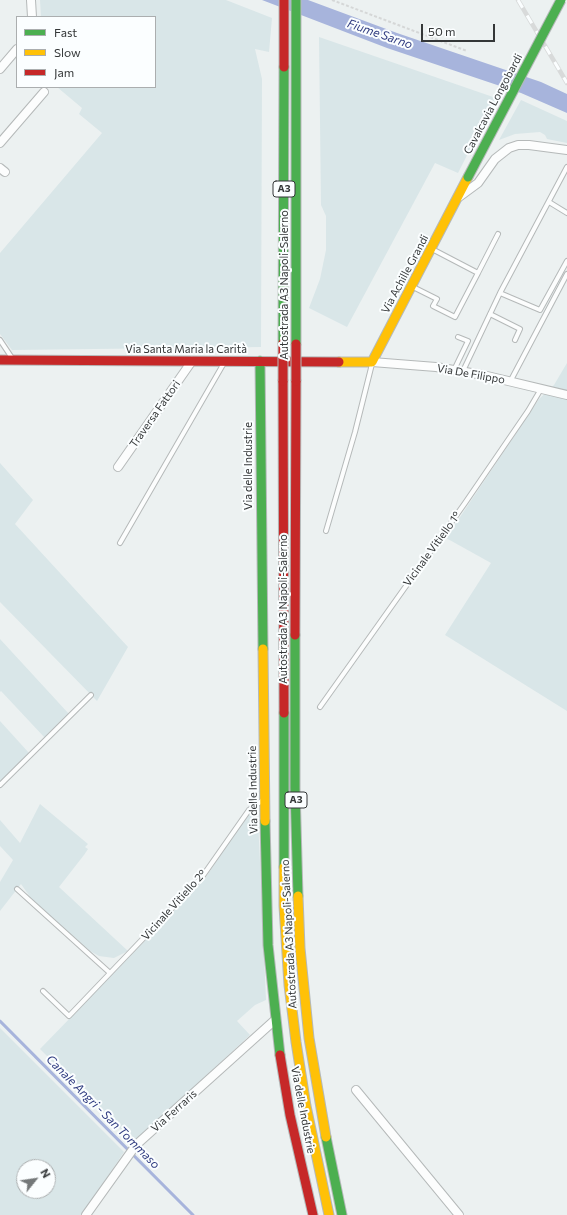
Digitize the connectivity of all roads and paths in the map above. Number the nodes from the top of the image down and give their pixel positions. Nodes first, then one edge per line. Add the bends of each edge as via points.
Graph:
1 (31, 0) edge
2 (284, 0) edge
3 (296, 0) edge
4 (332, 0) edge
5 (562, 0) edge
6 (32, 16) edge
7 (16, 50) edge
8 (467, 50) dead end
9 (0, 69) edge
10 (44, 92) dead end
11 (0, 143) edge
12 (567, 150) edge
13 (567, 168) edge
14 (468, 177) joint
15 (458, 198) junction
16 (549, 202) junction
17 (567, 213) edge
18 (498, 234) dead end
19 (431, 249) junction
20 (567, 261) edge
21 (478, 273) junction
22 (567, 274) edge
23 (412, 286) junction
24 (500, 294) junction
25 (490, 314) junction
26 (458, 337) dead end
27 (0, 340) edge
28 (515, 340) dead end
29 (0, 359) edge
30 (13, 360) junction
31 (192, 361) junction
32 (225, 361) junction
33 (260, 361) junction
34 (372, 362) junction
35 (454, 370) junction
36 (463, 371) junction
37 (511, 380) junction
38 (541, 388) junction
39 (567, 396) edge
40 (118, 467) dead end
41 (326, 531) dead end
42 (120, 543) dead end
43 (91, 695) dead end
44 (320, 707) dead end
45 (0, 785) edge
46 (265, 799) junction
47 (17, 889) dead end
48 (110, 973) junction
49 (43, 991) dead end
50 (276, 1020) junction
51 (356, 1090) dead end
52 (86, 1215) edge
53 (313, 1215) edge
54 (329, 1215) edge
55 (342, 1215) edge
56 (459, 1215) edge

1 - 6 street
2 - 54 main road, Autostrada A3 Napoli-Salerno / A3, bridge via 284,906 296,1042 306,1106
3 - 55 main road, Autostrada A3 Napoli-Salerno / A3, bridge via 295,788 300,948 319,1105
4 - 8 path
5 - 14 main road, Cavalcavia Longobardi, bridge
7 - 9 street
10 - 11 street
12 - 15 street, Via Achille Grandi via 529,145 509,148 495,159 478,183
13 - 16 lane
14 - 15 main road, Via Achille Grandi
15 - 19 main road, Via Achille Grandi
16 - 17 lane
16 - 24 lane
18 - 21 lane
19 - 21 lane
19 - 23 main road, Via Achille Grandi
20 - 24 lane via 540,310
21 - 23 lane via 455,317 433,306 437,299
22 - 37 lane
23 - 34 main road, Via Achille Grandi
24 - 25 lane
25 - 28 lane via 520,329
25 - 36 lane
26 - 35 lane via 468,341
27 - 30 lane
29 - 30 main road, Via Santa Maria la Carità
30 - 31 main road, Via Santa Maria la Carità
31 - 32 main road, Via Santa Maria la Carità
31 - 40 street, Traversa Fattori
32 - 33 main road, Via Santa Maria la Carità
32 - 42 lane
33 - 34 main road, Via Santa Maria la Carità
33 - 46 main road, Via delle Industrie
34 - 35 street, Via De Filippo
34 - 41 lane
35 - 36 street, Via De Filippo
36 - 37 street, Via De Filippo
37 - 38 street, Via De Filippo
38 - 39 street, Via De Filippo
38 - 44 lane, Vicinale Vitiello 1° via 528,411
43 - 45 lane
46 - 48 lane, Vicinale Vitiello 2° via 249,810 202,877
46 - 50 main road, Via delle Industrie via 268,945
47 - 48 lane
48 - 49 lane, Vicinale Vitiello 2° via 69,1016
50 - 52 street, Via Ferraris via 136,1145
50 - 53 main road, Via delle Industrie via 290,1115
51 - 56 street

